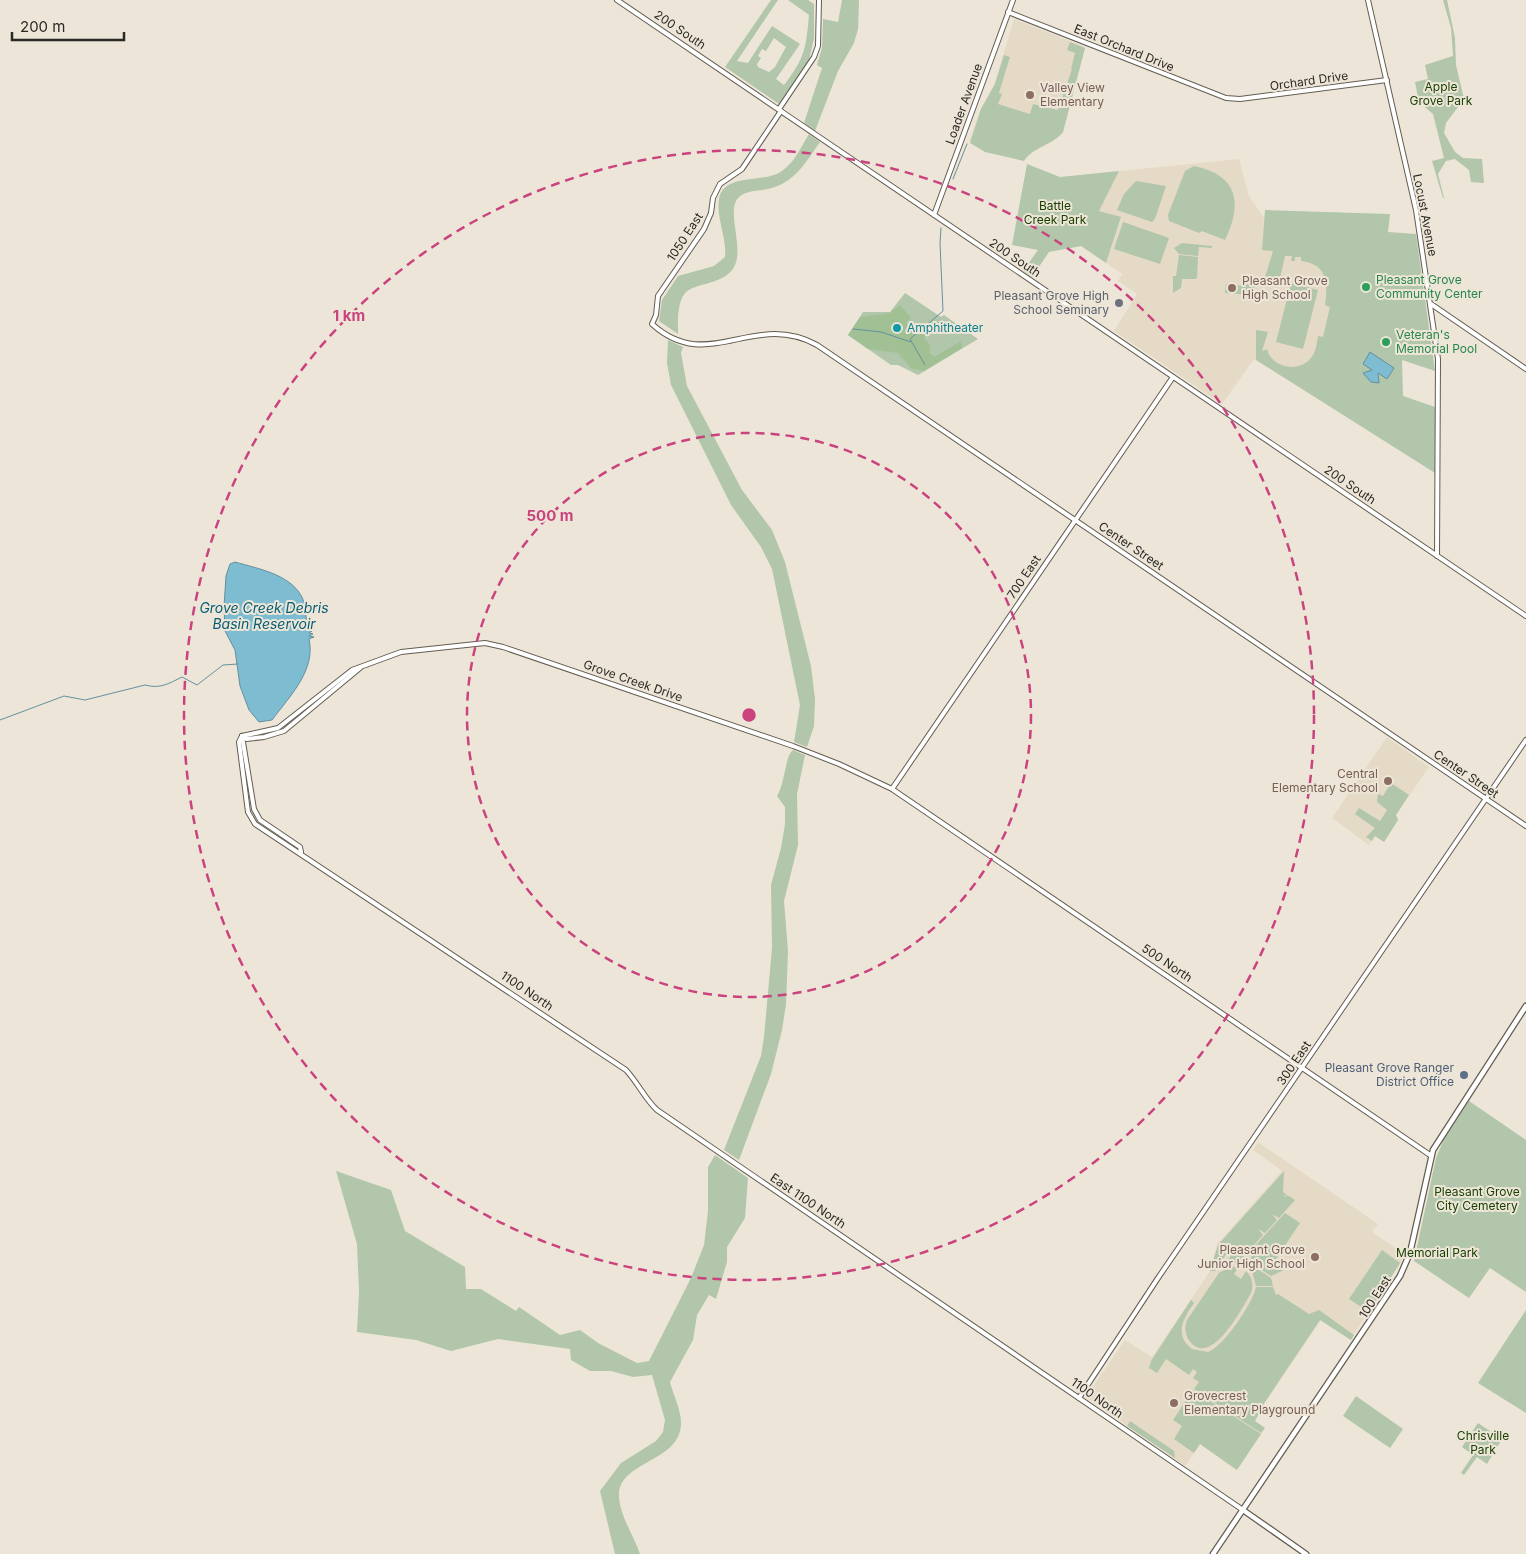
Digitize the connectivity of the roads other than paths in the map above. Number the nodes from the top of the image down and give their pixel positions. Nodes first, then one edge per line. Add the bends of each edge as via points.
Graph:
1 (617, 0) edge
2 (819, 0) edge
3 (1013, 0) edge
4 (1368, 0) edge
5 (1008, 12) junction
6 (1386, 80) junction
7 (1233, 99) joint
8 (780, 110) junction
9 (934, 215) junction
10 (1431, 304) junction
11 (652, 324) joint
12 (1526, 369) edge
13 (1173, 377) junction
14 (1075, 520) junction
15 (1437, 556) junction
16 (1526, 616) edge
17 (242, 736) joint
18 (1526, 740) edge
19 (892, 789) junction
20 (1486, 799) junction
21 (1526, 826) edge
22 (1526, 1006) edge
23 (1303, 1068) junction
24 (1430, 1155) junction
25 (729, 1160) joint
26 (877, 1259) joint
27 (1079, 1398) junction
28 (1243, 1510) junction
29 (1213, 1554) edge
30 (1306, 1554) edge

1 - 8 street, 200 South
2 - 8 street, 1050 East via 818,46
3 - 5 street, Loader Avenue
4 - 6 street, Locust Avenue
5 - 7 street, East Orchard Drive
5 - 9 street, Loader Avenue
6 - 7 street, Orchard Drive
6 - 10 street, Locust Avenue via 1416,210
8 - 9 street, 200 South
8 - 11 street, 1050 East via 742,169 720,184 704,229 661,291
9 - 13 street, 200 South
10 - 12 street
10 - 15 street, Locust Avenue via 1438,373
11 - 14 street, Center Street via 684,342 709,345 766,333 787,334 812,342
13 - 14 street, 700 East
13 - 15 street, 200 South
14 - 19 street, 700 East
14 - 20 street, Center Street
15 - 16 street, 200 South
17 - 19 street, Grove Creek Drive via 246,739 264,737 284,731 361,666 401,652 485,643 793,746
17 - 25 street, 1100 North via 248,812 255,824 626,1070 657,1110
18 - 20 street, 300 East
19 - 23 street, 500 North
20 - 21 street, Center Street
20 - 23 street, 300 East
22 - 24 main road, 100 East
23 - 24 street, 500 North
23 - 27 street, 300 East
24 - 28 main road, 100 East via 1410,1253 1400,1276
25 - 26 street, East 1100 North
26 - 27 street, 1100 North
27 - 28 street, 1100 North
28 - 29 main road, 100 East
28 - 30 main road, 1100 North

